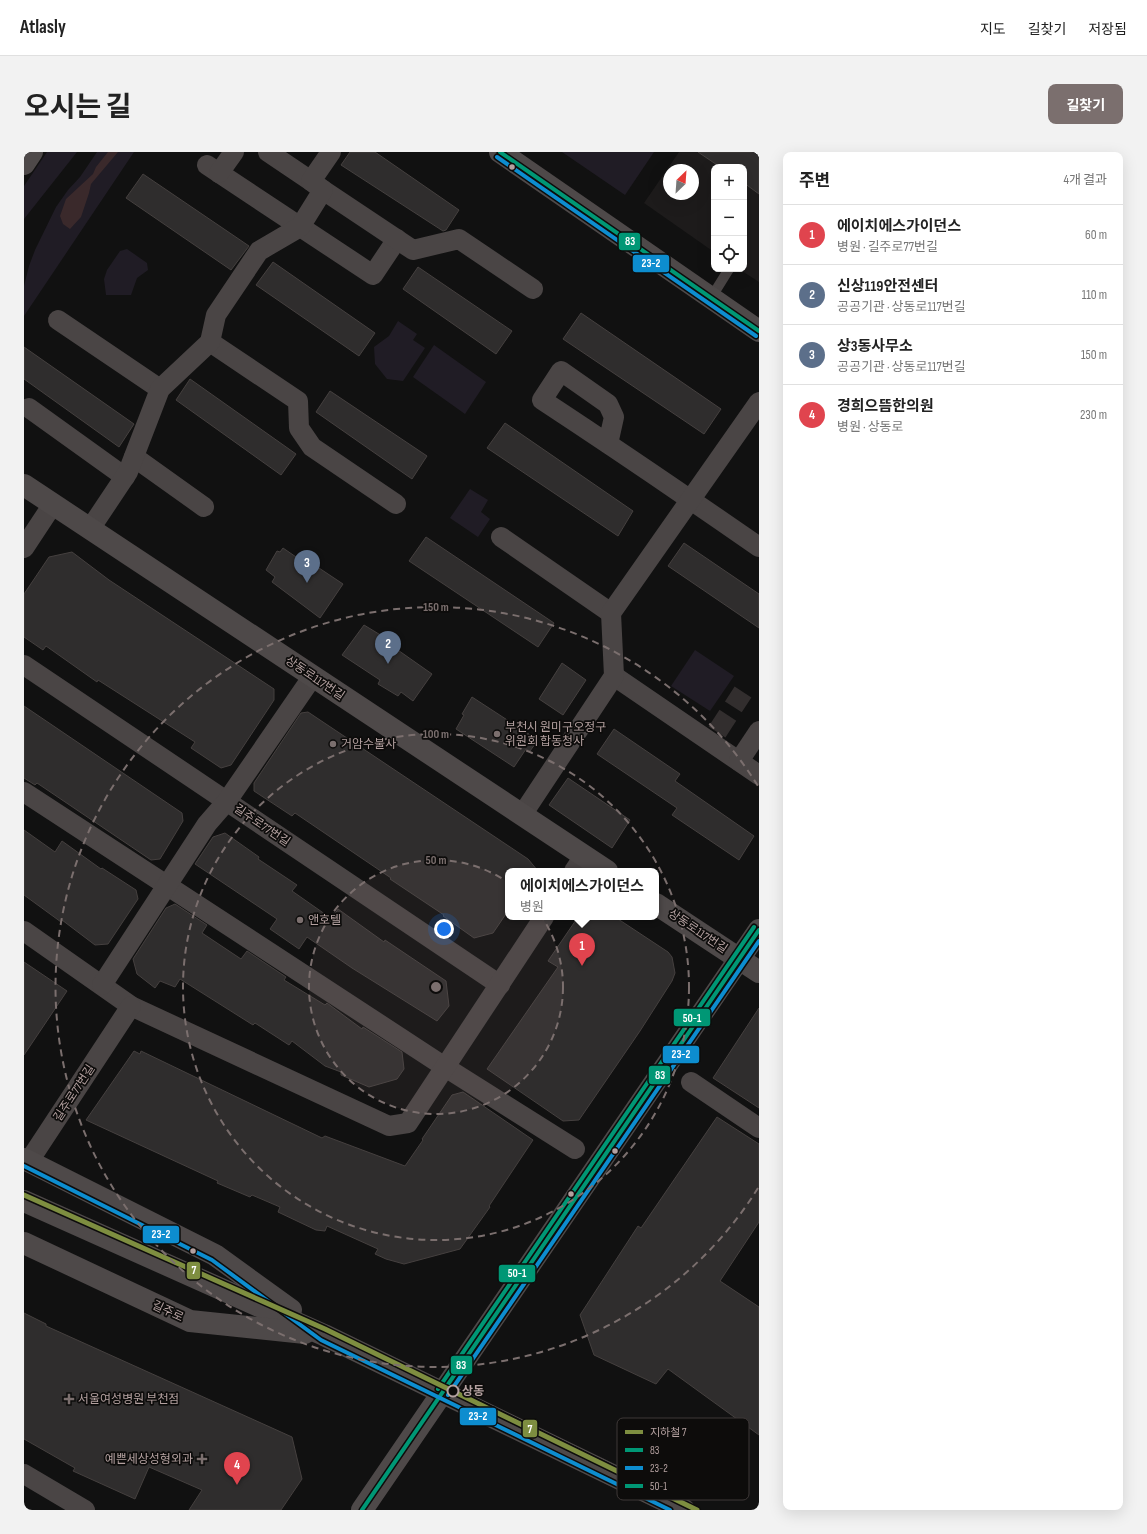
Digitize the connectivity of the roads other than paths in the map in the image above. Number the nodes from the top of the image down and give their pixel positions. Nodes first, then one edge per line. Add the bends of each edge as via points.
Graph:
1 (32, 152) edge
2 (234, 152) edge
3 (268, 152) edge
4 (331, 152) edge
5 (500, 152) edge
6 (24, 164) edge
7 (317, 186) junction
8 (300, 227) junction
9 (397, 239) junction
10 (727, 272) edge
11 (533, 289) dead end
12 (711, 298) junction
13 (58, 320) dead end
14 (759, 331) edge
15 (210, 342) junction
16 (160, 389) junction
17 (759, 402) edge
18 (29, 408) dead end
19 (608, 444) dead end
20 (134, 457) junction
21 (125, 477) junction
22 (24, 485) edge
23 (691, 499) junction
24 (53, 504) junction
25 (396, 504) dead end
26 (204, 507) dead end
27 (90, 529) junction
28 (501, 537) dead end
29 (759, 547) edge
30 (24, 548) edge
31 (611, 612) junction
32 (24, 665) edge
33 (312, 676) junction
34 (614, 676) junction
35 (759, 731) edge
36 (739, 762) junction
37 (759, 775) edge
38 (24, 792) edge
39 (227, 801) junction
40 (522, 815) junction
41 (579, 864) edge
42 (595, 868) edge
43 (166, 886) junction
44 (659, 906) edge
45 (542, 920) edge
46 (759, 930) edge
47 (24, 931) edge
48 (739, 959) junction
49 (759, 972) edge
50 (500, 984) junction
51 (102, 985) junction
52 (131, 1006) junction
53 (445, 1067) junction
54 (691, 1082) dead end
55 (759, 1128) edge
56 (575, 1149) dead end
57 (27, 1160) edge
58 (24, 1201) edge
59 (24, 1243) edge
60 (324, 1334) junction
61 (443, 1392) junction
62 (24, 1474) edge
63 (617, 1477) edge
64 (664, 1500) edge
65 (85, 1510) edge
66 (362, 1510) edge
67 (684, 1510) edge

1 - 6 street
2 - 8 street via 213,169
3 - 7 street
4 - 7 street
5 - 12 street
7 - 8 street
7 - 9 street
8 - 9 street via 373,275
8 - 15 street via 259,251 216,315
9 - 11 street via 413,250 459,239
10 - 12 lane
12 - 14 street
13 - 16 street
15 - 16 street
15 - 25 street via 298,401 300,428 312,447
16 - 20 street
17 - 23 street
18 - 21 street
19 - 23 street
20 - 21 street
20 - 26 street
21 - 27 street
22 - 24 street, 상동로117번길
23 - 29 street
23 - 31 street
24 - 27 street, 상동로117번길
24 - 30 street
27 - 33 street, 상동로117번길
28 - 31 street
31 - 34 street
32 - 39 street, 길주로77번길
33 - 39 street
33 - 40 street, 상동로117번길
34 - 36 street via 713,737
34 - 40 street
35 - 36 street
36 - 37 street
38 - 43 street
39 - 43 street via 207,824
39 - 50 street, 길주로77번길
40 - 41 street, 상동로117번길
41 - 42 street, 상동로117번길
43 - 51 street
43 - 53 street
44 - 48 street, 상동로117번길
45 - 50 street
46 - 48 street
47 - 51 street
48 - 49 street, 상동로117번길
48 - 61 street
50 - 53 street
51 - 52 street
52 - 53 street via 389,1126 408,1123
52 - 57 street, 길주로77번길
53 - 56 street
54 - 55 street
57 - 60 street, 길주로 via 215,1255
58 - 60 street, 길주로
59 - 60 street, 길주로 via 190,1321
60 - 61 street, 길주로
61 - 63 street, 길주로
61 - 66 street
62 - 65 street
64 - 67 street, 길주로

